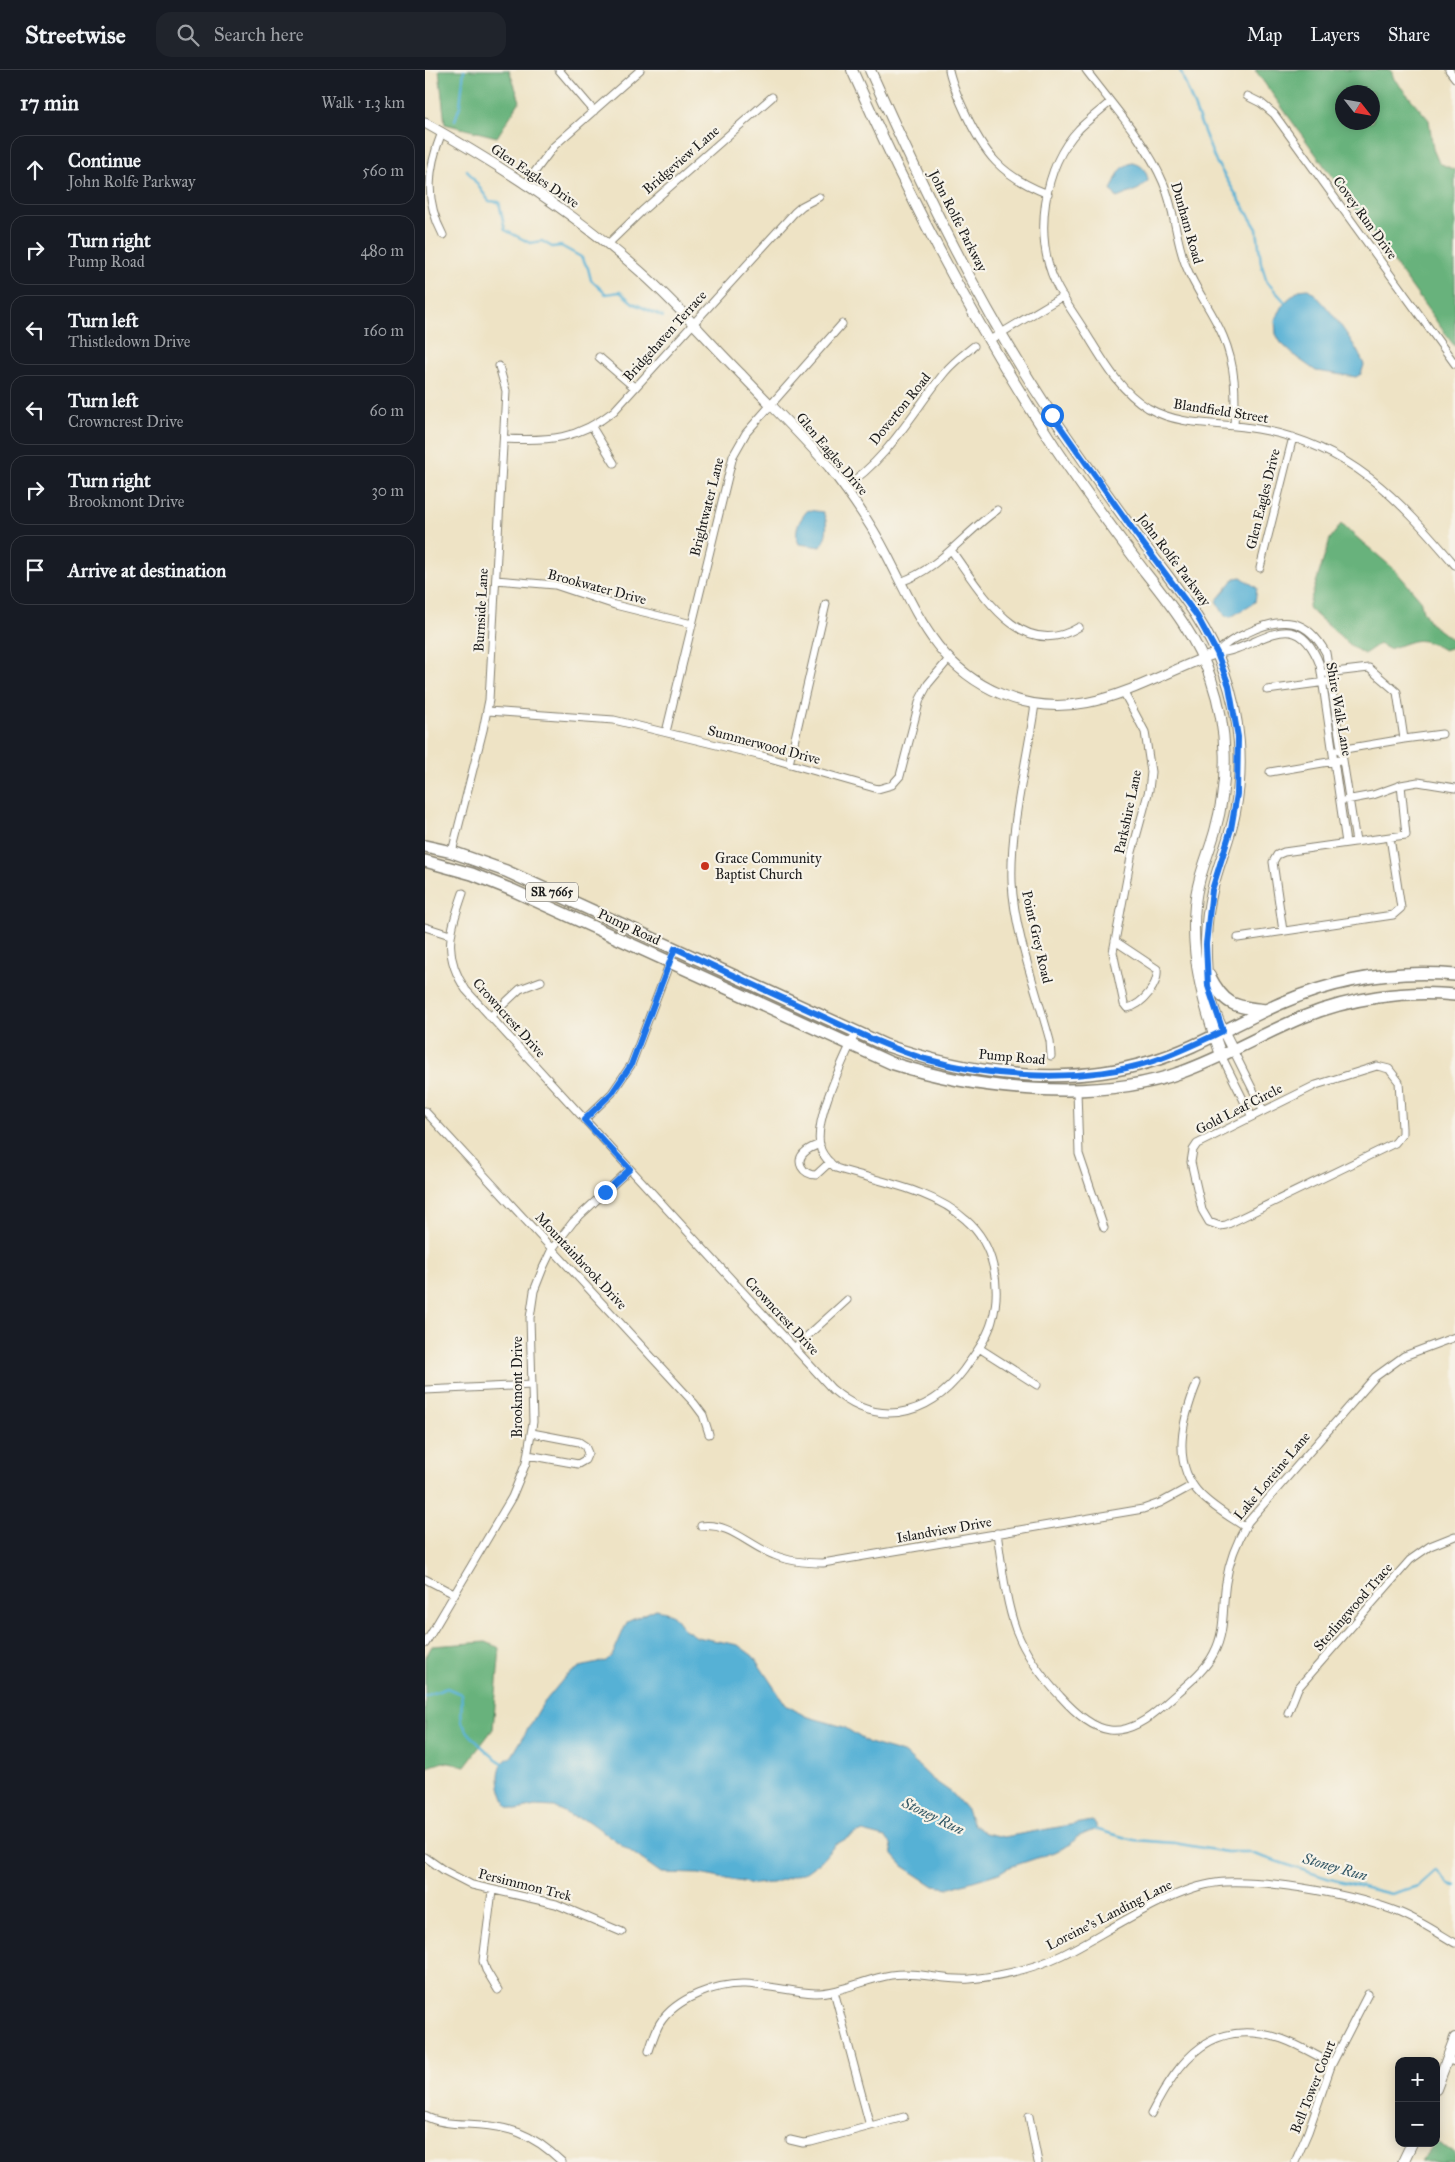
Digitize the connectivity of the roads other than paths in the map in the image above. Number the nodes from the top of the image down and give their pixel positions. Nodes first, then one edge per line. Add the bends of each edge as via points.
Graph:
1 (559, 70) edge
2 (640, 70) edge
3 (852, 70) edge
4 (870, 70) edge
5 (949, 70) edge
6 (1087, 70) edge
7 (1449, 70) edge
8 (1455, 78) edge
9 (1247, 96) dead end
10 (772, 97) dead end
11 (1110, 102) junction
12 (594, 110) junction
13 (425, 123) edge
14 (442, 132) junction
15 (525, 185) junction
16 (1048, 194) junction
17 (819, 197) dead end
18 (443, 235) dead end
19 (609, 244) junction
20 (1063, 296) junction
21 (693, 324) junction
22 (842, 324) dead end
23 (1001, 333) junction
24 (989, 341) junction
25 (974, 346) dead end
26 (599, 357) dead end
27 (1455, 364) edge
28 (499, 366) dead end
29 (635, 388) junction
30 (771, 406) junction
31 (1234, 426) junction
32 (592, 427) junction
33 (1293, 437) junction
34 (504, 439) junction
35 (614, 463) dead end
36 (844, 487) junction
37 (997, 510) dead end
38 (951, 550) junction
39 (1455, 565) edge
40 (1259, 568) dead end
41 (495, 580) junction
42 (900, 582) junction
43 (826, 604) dead end
44 (692, 624) junction
45 (1079, 626) dead end
46 (1217, 653) junction
47 (1203, 658) junction
48 (949, 659) junction
49 (1329, 673) junction
50 (1321, 674) junction
51 (1331, 682) junction
52 (1323, 683) junction
53 (1267, 690) dead end
54 (1124, 693) junction
55 (1035, 704) junction
56 (487, 711) junction
57 (666, 732) junction
58 (1442, 734) dead end
59 (1404, 740) junction
60 (1337, 750) junction
61 (1339, 761) junction
62 (789, 764) junction
63 (1270, 772) dead end
64 (1401, 785) junction
65 (1455, 788) edge
66 (1349, 800) junction
67 (1341, 801) junction
68 (1390, 837) junction
69 (1356, 842) junction
70 (1346, 843) junction
71 (425, 846) edge
72 (452, 852) junction
73 (425, 861) edge
74 (463, 893) dead end
75 (425, 927) edge
76 (1283, 930) junction
77 (450, 935) junction
78 (1239, 938) dead end
79 (1115, 941) junction
80 (675, 948) junction
81 (669, 962) junction
82 (1209, 975) junction
83 (1455, 975) edge
84 (541, 982) dead end
85 (1455, 995) edge
86 (1268, 1010) junction
87 (490, 1017) junction
88 (856, 1032) junction
89 (1219, 1033) junction
90 (850, 1046) junction
91 (1233, 1050) junction
92 (1221, 1055) junction
93 (1051, 1056) dead end
94 (1077, 1091) junction
95 (1263, 1110) junction
96 (425, 1111) edge
97 (1251, 1116) junction
98 (584, 1120) junction
99 (820, 1144) junction
100 (830, 1162) junction
101 (630, 1169) junction
102 (1104, 1228) dead end
103 (552, 1249) junction
104 (847, 1300) dead end
105 (1455, 1337) edge
106 (795, 1348) junction
107 (979, 1348) junction
108 (1197, 1383) dead end
109 (532, 1385) junction
110 (1037, 1385) dead end
111 (425, 1390) edge
112 (531, 1433) junction
113 (709, 1434) dead end
114 (528, 1455) junction
115 (1193, 1485) junction
116 (701, 1526) dead end
117 (1245, 1528) junction
118 (997, 1533) junction
119 (1455, 1536) edge
120 (425, 1579) edge
121 (454, 1594) junction
122 (425, 1644) edge
123 (1288, 1713) dead end
124 (425, 1858) edge
125 (492, 1891) junction
126 (622, 1932) dead end
127 (1455, 1943) edge
128 (498, 1990) dead end
129 (834, 1991) junction
130 (1368, 1994) dead end
131 (1455, 2038) edge
132 (649, 2051) dead end
133 (1451, 2061) edge
134 (1331, 2066) junction
135 (1440, 2082) edge
136 (1151, 2114) dead end
137 (425, 2116) edge
138 (904, 2116) dead end
139 (1029, 2116) dead end
140 (871, 2126) junction
141 (790, 2140) dead end
142 (1410, 2147) edge
143 (562, 2162) edge
144 (1038, 2162) edge
145 (1295, 2162) edge
146 (1403, 2162) edge

1 - 12 street
2 - 12 street
3 - 24 main road, John Rolfe Parkway via 906,188
4 - 23 main road, John Rolfe Parkway via 925,193
5 - 16 street via 965,111 987,153 1004,172 1020,183
6 - 11 street, Dunham Road
7 - 8 street
9 - 27 street, Covey Run Drive via 1274,114
10 - 19 street, Bridgeview Lane
11 - 16 street, Blandfield Street via 1067,145 1055,168
11 - 31 street, Dunham Road via 1154,164 1164,184 1184,262 1223,336 1235,382
12 - 15 street via 554,146
13 - 14 street, Glen Eagles Drive
14 - 15 street, Glen Eagles Drive
14 - 18 street via 429,168 427,198 429,214
15 - 19 street, Glen Eagles Drive
16 - 20 street, Blandfield Street via 1044,244 1053,276
17 - 21 street, Bridgehaven Terrace via 794,213
19 - 21 street, Glen Eagles Drive
20 - 23 street
20 - 31 street, Blandfield Street via 1113,375 1135,399 1176,419
21 - 29 street, Bridgehaven Terrace
21 - 30 street, Glen Eagles Drive
22 - 30 street, Brightwater Lane
23 - 24 street
23 - 46 main road, John Rolfe Parkway via 1073,445 1197,616
24 - 47 main road, John Rolfe Parkway via 1080,483 1173,606
25 - 36 street, Doverton Road via 945,372 917,412 861,476
26 - 29 street
28 - 34 street, Burnside Lane via 506,392
29 - 32 street, Bridgehaven Terrace via 615,410
30 - 36 street, Glen Eagles Drive
30 - 44 street, Brightwater Lane via 747,433 733,456
31 - 33 street, Blandfield Street
32 - 34 street, Bridgehaven Terrace via 561,438 540,441
32 - 35 street
33 - 39 street, Blandfield Street via 1332,454 1367,475 1404,506
33 - 40 street, Glen Eagles Drive
34 - 41 street, Burnside Lane
36 - 42 street, Glen Eagles Drive via 872,528
37 - 38 street
38 - 42 street via 918,575
38 - 45 street via 994,608 1019,628 1051,638 1066,635
41 - 44 street, Brookwater Drive via 555,585 615,605
41 - 56 street, Burnside Lane
42 - 48 street, Glen Eagles Drive via 925,631
43 - 62 street
44 - 57 street, Brightwater Lane
46 - 47 street, Glen Eagles Drive
46 - 49 street, Shire Walk Lane via 1224,644 1267,624 1289,622 1302,626 1321,643
46 - 50 street, Shire Walk Lane via 1229,652 1278,632 1292,633 1314,648
46 - 82 main road, John Rolfe Parkway via 1235,715 1239,773 1233,820 1209,906 1206,944
47 - 54 street, Glen Eagles Drive
47 - 89 main road, John Rolfe Parkway via 1217,699 1225,758 1219,815 1200,876 1195,906 1198,979
48 - 55 street, Glen Eagles Drive via 981,685
48 - 62 street, Summerwood Drive via 923,691 902,772 892,785 878,789
49 - 50 street
49 - 51 street, Shire Walk Lane
49 - 59 street via 1369,668 1393,686 1397,692
50 - 52 street, Shire Walk Lane
51 - 52 street
51 - 60 street, Shire Walk Lane
52 - 53 street
52 - 60 street, Shire Walk Lane
54 - 55 street, Glen Eagles Drive via 1099,702 1073,706
54 - 79 street, Parkshire Lane via 1145,732 1151,772
55 - 93 street, Point Grey Road via 1013,849 1012,883 1017,922 1050,1041
56 - 57 street, Summerwood Drive via 606,719
56 - 72 street, Burnside Lane
57 - 62 street, Summerwood Drive
58 - 59 street
59 - 60 street
60 - 61 street, Shire Walk Lane
61 - 63 street
61 - 66 street, Shire Walk Lane
61 - 67 street, Shire Walk Lane
64 - 65 street via 1418,782
64 - 66 street
64 - 68 street via 1406,835
66 - 67 street
66 - 69 street, Shire Walk Lane
67 - 70 street, Shire Walk Lane
68 - 69 street
68 - 76 street via 1401,908 1393,915
69 - 70 street
70 - 76 street via 1277,855 1273,862
71 - 72 main road, Pump Road / SR 7665
72 - 80 main road, Pump Road / SR 7665 via 506,871
73 - 81 main road, Pump Road / SR 7665 via 487,879
74 - 77 street, Crowncrest Drive
75 - 77 street
76 - 78 street
77 - 87 street, Crowncrest Drive via 452,963 459,980
79 - 79 street, Parkshire Lane via 1113,959 1124,1004 1130,1008 1154,987 1158,979 1157,969
80 - 81 street
80 - 88 main road, Pump Road / SR 7665
81 - 90 main road, Pump Road / SR 7665
81 - 98 street via 631,1065 612,1093
82 - 86 main road via 1219,994 1231,1003
82 - 89 main road, John Rolfe Parkway
83 - 86 main road via 1368,978 1316,991
84 - 87 street via 521,989
85 - 91 main road via 1416,994 1350,1002 1303,1016
86 - 89 main road
87 - 98 street, Crowncrest Drive
88 - 89 main road, Pump Road / SR 7665 via 933,1061 995,1071 1055,1075 1130,1068 1181,1051
88 - 90 street
89 - 91 main road
89 - 92 main road
90 - 94 main road, Pump Road / SR 7665 via 929,1076
90 - 99 street via 829,1096
91 - 92 main road, Pump Road
91 - 95 street
92 - 94 main road, Pump Road / SR 7665 via 1163,1078
92 - 97 street
94 - 102 street via 1079,1154
95 - 97 street, Gold Leaf Circle
95 - 97 street, Gold Leaf Circle via 1334,1078 1383,1067 1393,1072 1399,1082 1402,1134 1389,1146 1226,1225 1213,1224 1201,1210 1191,1162 1193,1150 1202,1139
96 - 103 street, Mountainbrook Drive
98 - 101 street, Crowncrest Drive
99 - 100 street
99 - 100 street via 804,1152 800,1160 802,1168 808,1174 816,1175
100 - 107 street, Crowncrest Drive via 836,1168 940,1202 974,1228 994,1267 997,1290 992,1323
101 - 103 street, Brookmont Drive via 573,1222
101 - 106 street, Crowncrest Drive
103 - 109 street, Brookmont Drive via 531,1304
103 - 113 street, Mountainbrook Drive via 694,1403 703,1415
104 - 106 street
105 - 117 street, Lake Loreine Lane via 1405,1356 1375,1377
106 - 107 street, Crowncrest Drive via 832,1390 869,1410 895,1412 912,1410 936,1400 955,1383
107 - 110 street
108 - 115 street via 1183,1421 1181,1442
109 - 111 street
109 - 112 street, Brookmont Drive
112 - 114 street, Brookmont Drive
112 - 114 street via 579,1442 587,1453 585,1460 578,1464
114 - 121 street, Brookmont Drive via 511,1497
115 - 117 street via 1217,1509
115 - 118 street, Islandview Drive via 1143,1509
116 - 118 street, Islandview Drive via 714,1524 774,1556 810,1563 834,1562
117 - 118 street, Lake Loreine Lane via 1228,1568 1221,1637 1210,1660 1147,1720 1120,1730 1098,1727 1080,1717 1039,1672 1016,1628
119 - 123 street, Sterlingwood Trace via 1430,1546 1409,1560 1298,1688
120 - 121 street
121 - 122 street, Brookmont Drive
124 - 125 street, Persimmon Trek via 454,1877
125 - 126 street, Persimmon Trek via 556,1904
125 - 128 street via 483,1962
127 - 129 street, Loreine's Landing Lane via 1402,1914 1374,1905 1275,1885 1223,1882 1177,1894 1061,1955 1011,1973 954,1980 914,1974 891,1975
129 - 132 street, Loreine's Landing Lane via 814,1993 734,1984 715,1988 692,1997 667,2014
129 - 140 street
130 - 134 street, Bell Tower Court
131 - 133 main road
133 - 135 main road
134 - 136 street via 1331,2063 1283,2040 1262,2034 1223,2036 1205,2043 1185,2058
134 - 145 street, Bell Tower Court
137 - 143 street via 447,2124 517,2130 540,2142
138 - 140 street
139 - 144 street
140 - 141 street via 811,2142
142 - 146 main road

